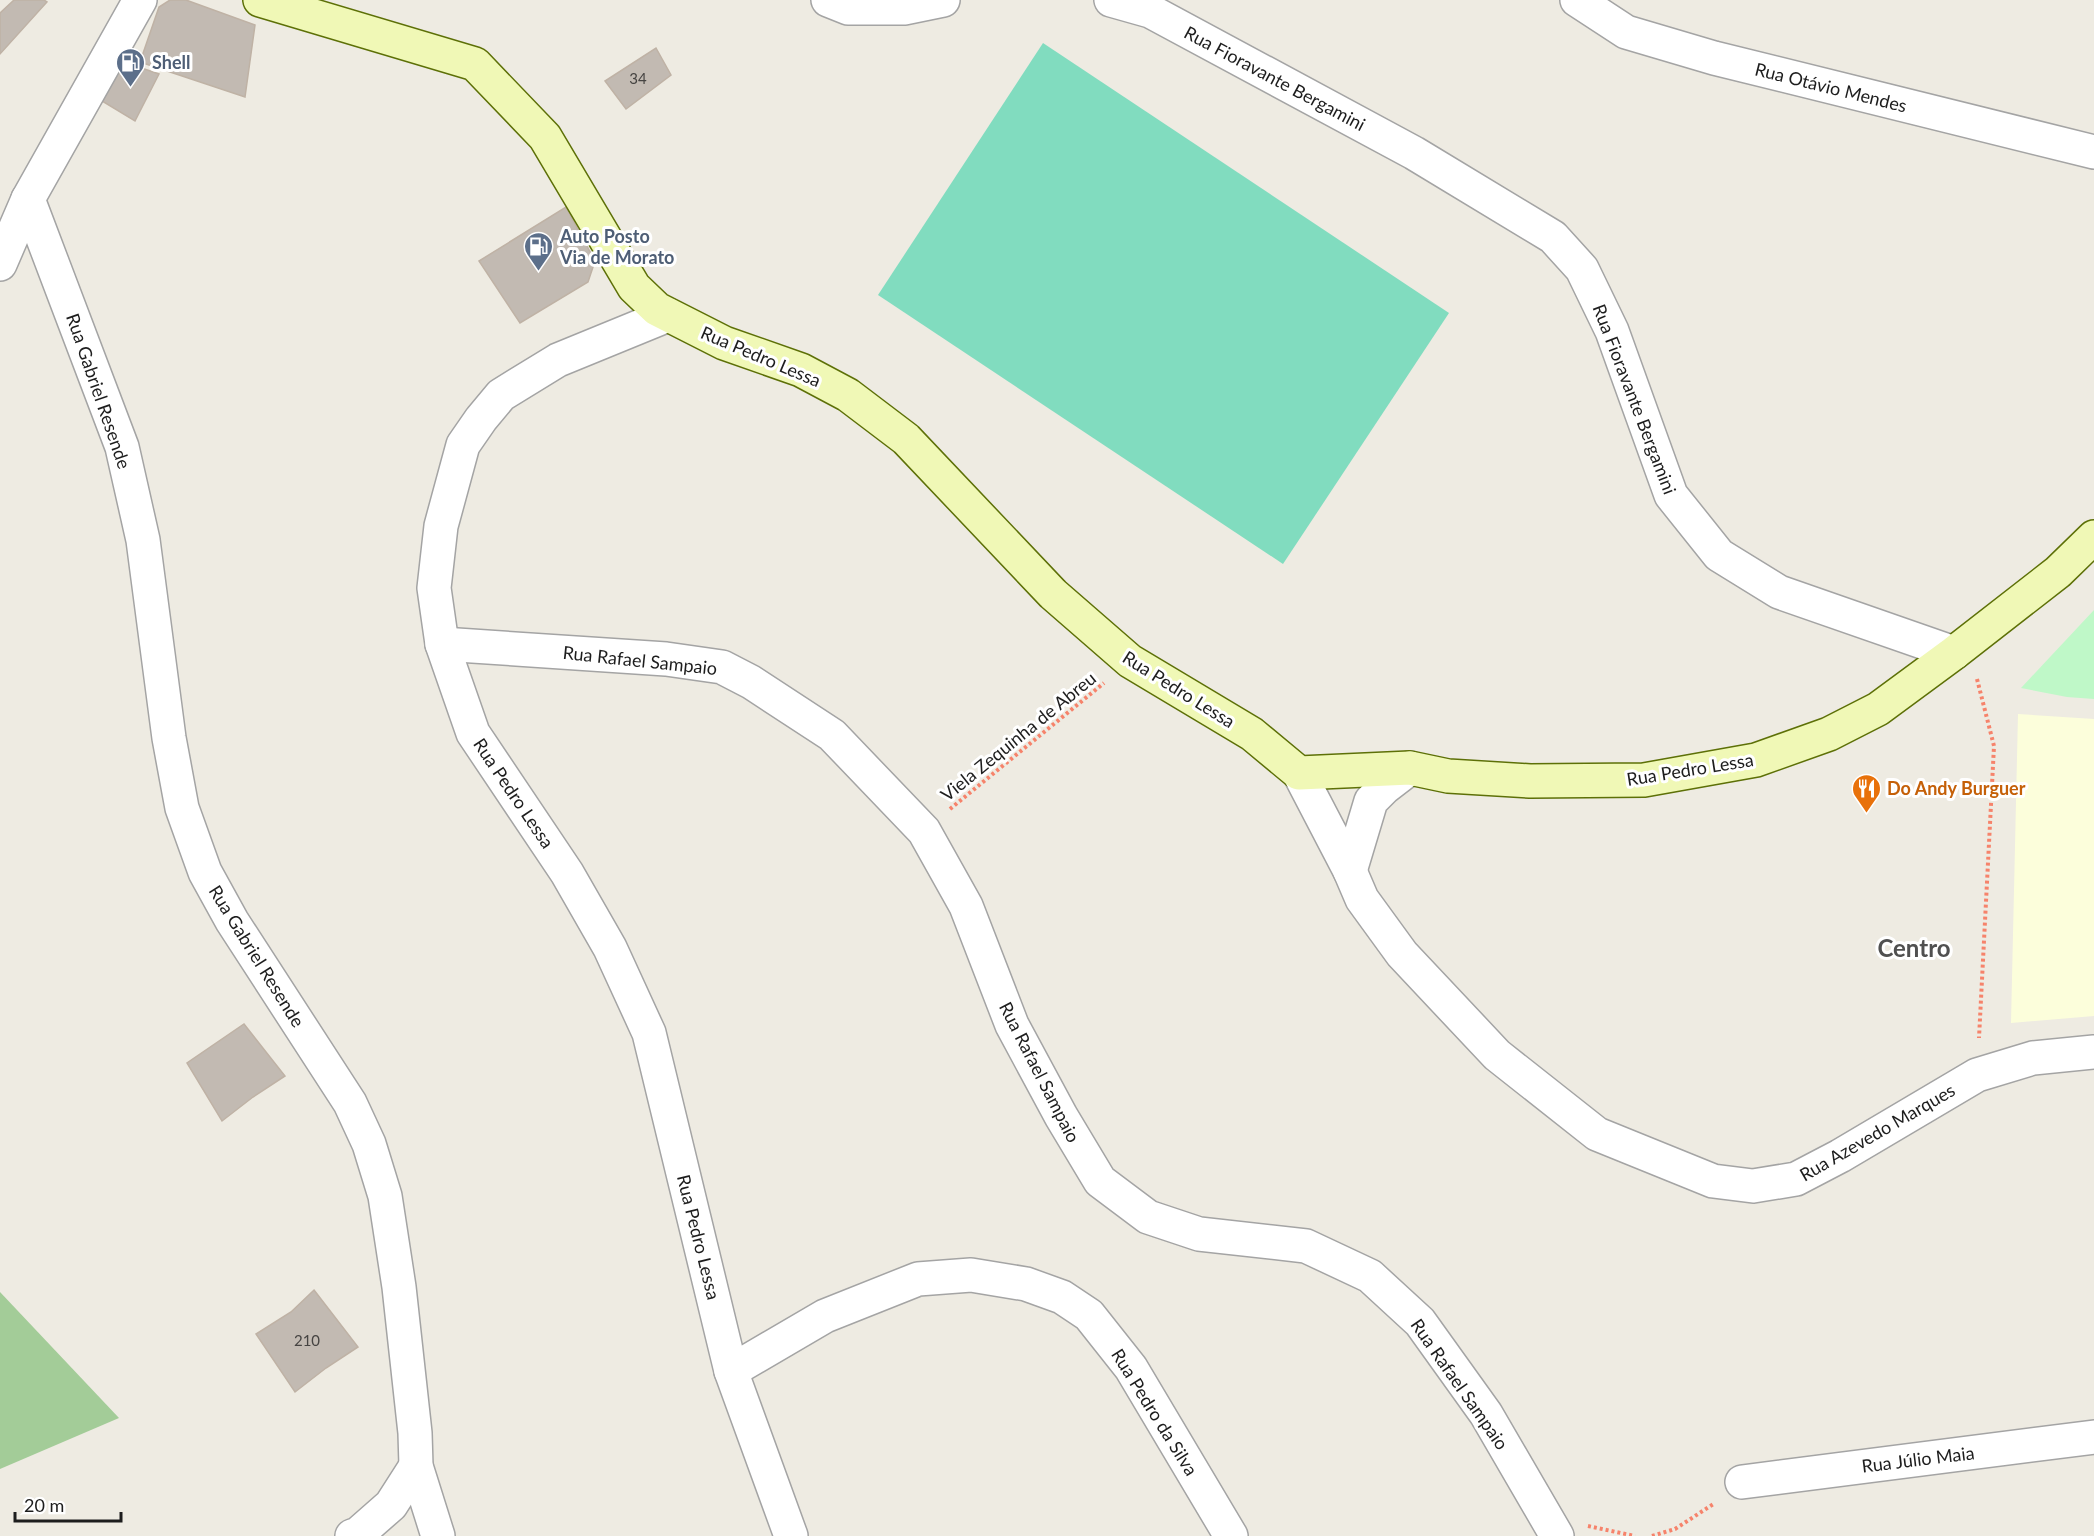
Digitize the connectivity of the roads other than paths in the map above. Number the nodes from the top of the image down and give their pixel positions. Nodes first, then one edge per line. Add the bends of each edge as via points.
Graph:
1 (140, 0) edge
2 (260, 0) edge
3 (828, 0) edge
4 (943, 0) edge
5 (1111, 0) edge
6 (1576, 0) edge
7 (2094, 152) edge
8 (28, 199) junction
9 (0, 264) edge
10 (668, 315) junction
11 (2094, 537) edge
12 (442, 644) junction
13 (1961, 648) junction
14 (1410, 768) junction
15 (1299, 773) junction
16 (1350, 871) junction
17 (2094, 1052) edge
18 (731, 1371) junction
19 (2094, 1437) edge
20 (416, 1466) junction
21 (1742, 1482) road end
22 (352, 1536) edge
23 (438, 1536) edge
24 (791, 1536) edge
25 (1231, 1536) edge
26 (1557, 1536) edge

1 - 8 street
2 - 10 main road via 476,64 545,137 634,287
3 - 4 street via 848,8 904,8
5 - 13 street, Rua Fioravante Bergamini via 1150,10 1414,153 1553,237 1582,269 1612,331 1671,495 1719,555 1779,592
6 - 7 street, Rua Otávio Mendes via 1626,32 1692,52
8 - 9 street
8 - 20 street, Rua Gabriel Resende via 122,447 144,540 169,738 182,808 205,872 232,921 350,1103 369,1144 385,1196 399,1287
10 - 12 street, Rua Pedro Lessa via 558,360 501,395 463,445 441,526 434,588
10 - 15 main road, Rua Pedro Lessa via 724,343 801,370 848,395 906,439 1053,594 1130,662 1252,735
11 - 13 main road, Rua Pedro Lessa via 2058,572
12 - 18 street, Rua Pedro Lessa via 473,733 567,873 610,948 649,1033
12 - 26 street, Rua Rafael Sampaio via 666,659 722,667 832,735 924,831 966,906 1012,1025 1100,1181 1148,1217 1199,1234 1306,1246 1370,1276 1420,1322 1486,1414
13 - 14 main road, Rua Pedro Lessa via 1878,709 1828,735 1756,760 1644,780 1530,781 1448,776
14 - 15 main road, Rua Pedro Lessa
14 - 16 street via 1371,801
15 - 16 street, Rua Azevedo Marques
16 - 17 street, Rua Azevedo Marques via 1362,899 1402,954 1497,1055 1597,1134 1713,1181 1753,1185 1796,1179 1977,1075 2033,1058
18 - 24 street, Rua Pedro Lessa
18 - 25 street, Rua Pedro da Silva via 825,1316 918,1279 971,1275 1026,1284 1062,1297 1089,1315 1131,1368
19 - 21 street, Rua Júlio Maia
20 - 22 street via 391,1505
20 - 23 street, Rua Gabriel Resende

